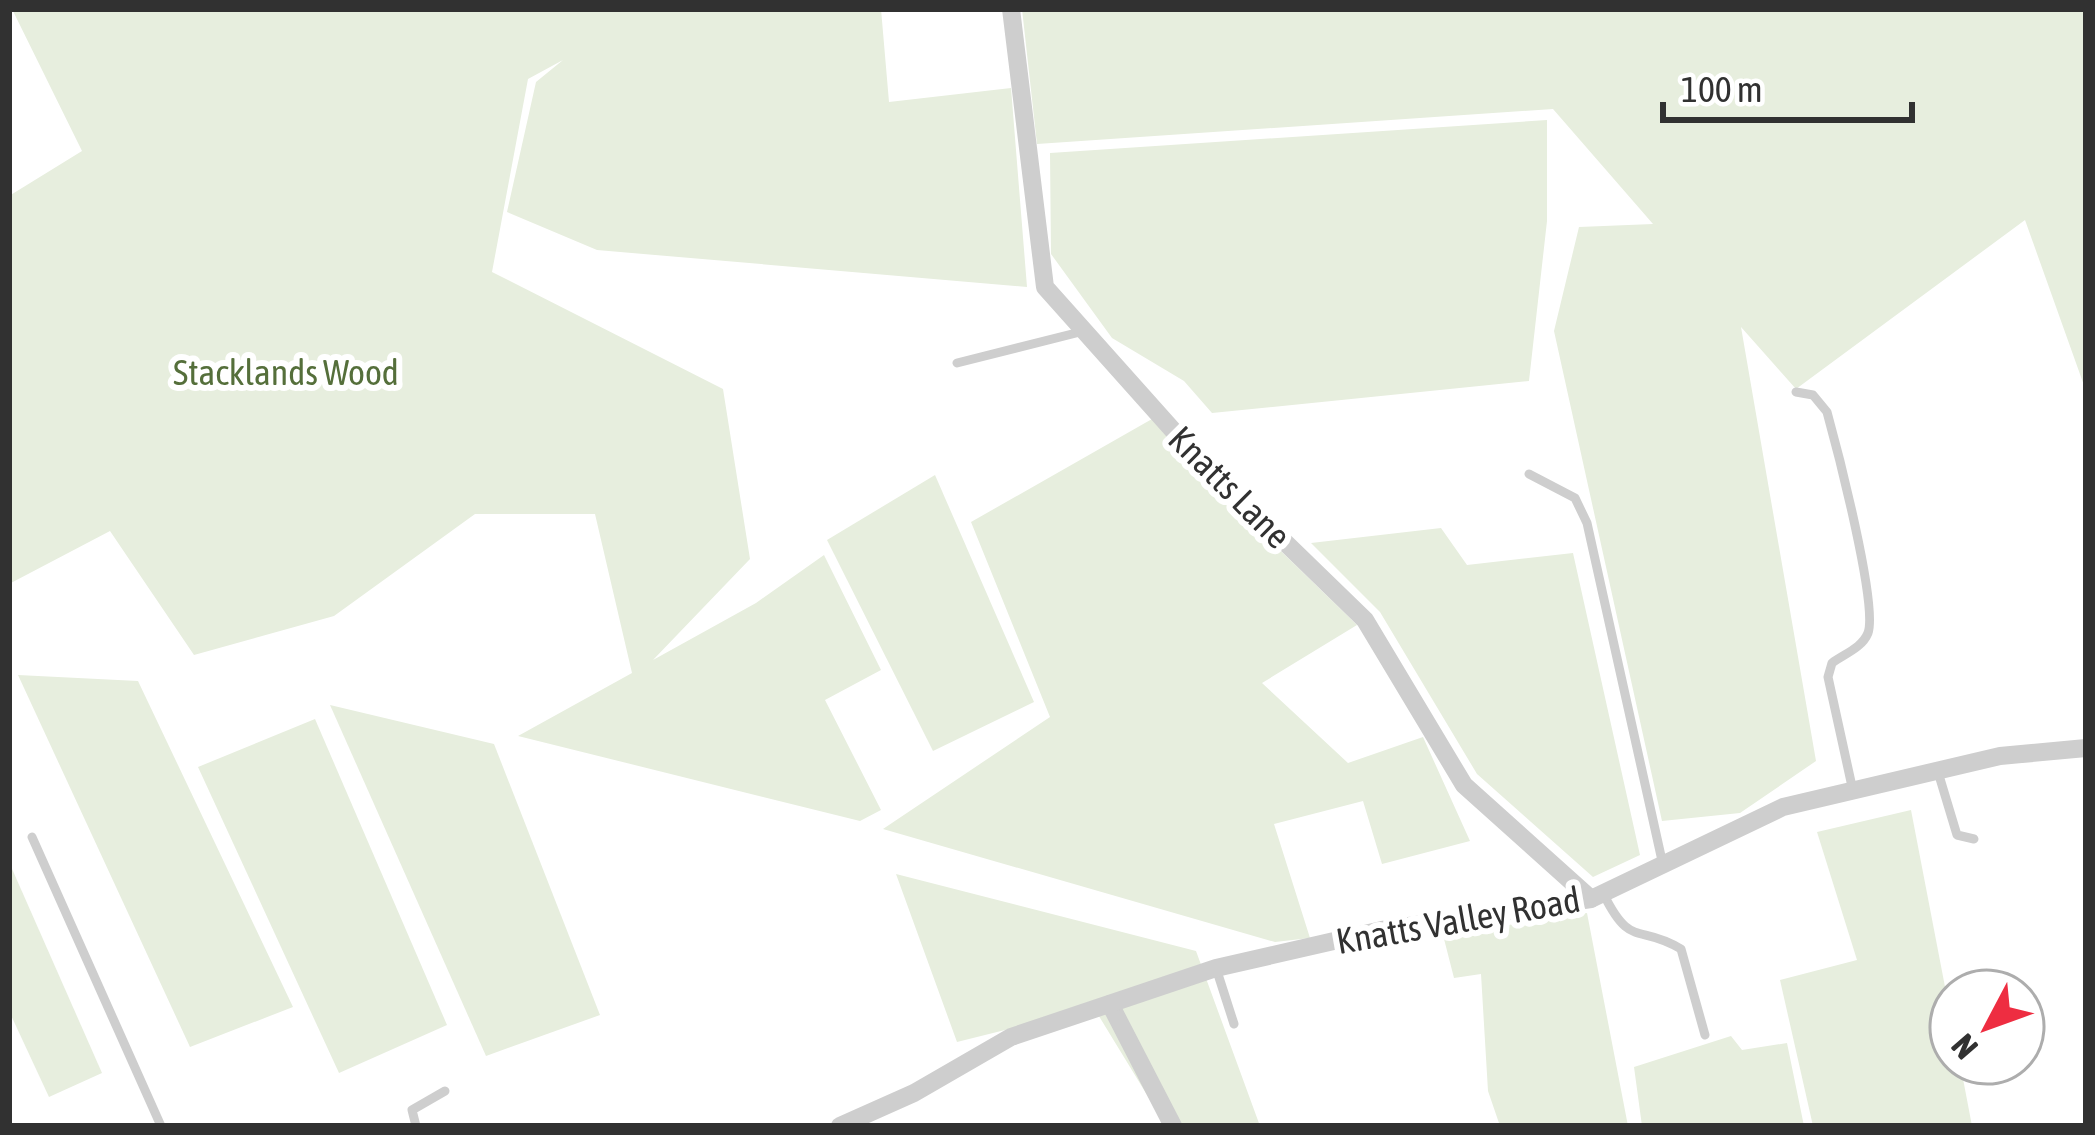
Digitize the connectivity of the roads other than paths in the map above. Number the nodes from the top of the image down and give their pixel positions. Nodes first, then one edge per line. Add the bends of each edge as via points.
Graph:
1 (1011, 9) edge
2 (1084, 331) junction
3 (957, 363) dead end
4 (1796, 392) dead end
5 (1529, 474) dead end
6 (2086, 748) edge
7 (1938, 771) junction
8 (1853, 791) junction
9 (32, 837) dead end
10 (1974, 839) dead end
11 (1663, 865) junction
12 (1597, 896) junction
13 (1216, 968) junction
14 (1110, 1004) junction
15 (1234, 1024) dead end
16 (1705, 1035) dead end
17 (445, 1091) dead end
18 (161, 1126) edge
19 (416, 1126) edge
20 (840, 1126) edge
21 (1173, 1126) edge

1 - 2 street, Knatts Lane via 1045,286
2 - 3 lane
2 - 12 street, Knatts Lane via 1195,454 1366,620 1464,785
4 - 8 lane via 1813,395 1826,412 1863,578 1869,631 1828,676
5 - 11 lane via 1576,498 1587,523
6 - 7 street, Knatts Valley Road
7 - 8 street, Knatts Valley Road
7 - 10 lane via 1957,835
8 - 11 street, Knatts Valley Road via 1783,807
9 - 18 lane
11 - 12 street, Knatts Valley Road
12 - 13 street, Knatts Valley Road via 1382,930
12 - 16 lane via 1633,935 1681,950
13 - 14 street, Knatts Valley Road
13 - 15 lane
14 - 20 street, Knatts Valley Road via 1011,1037
14 - 21 street
17 - 19 lane via 412,1109

